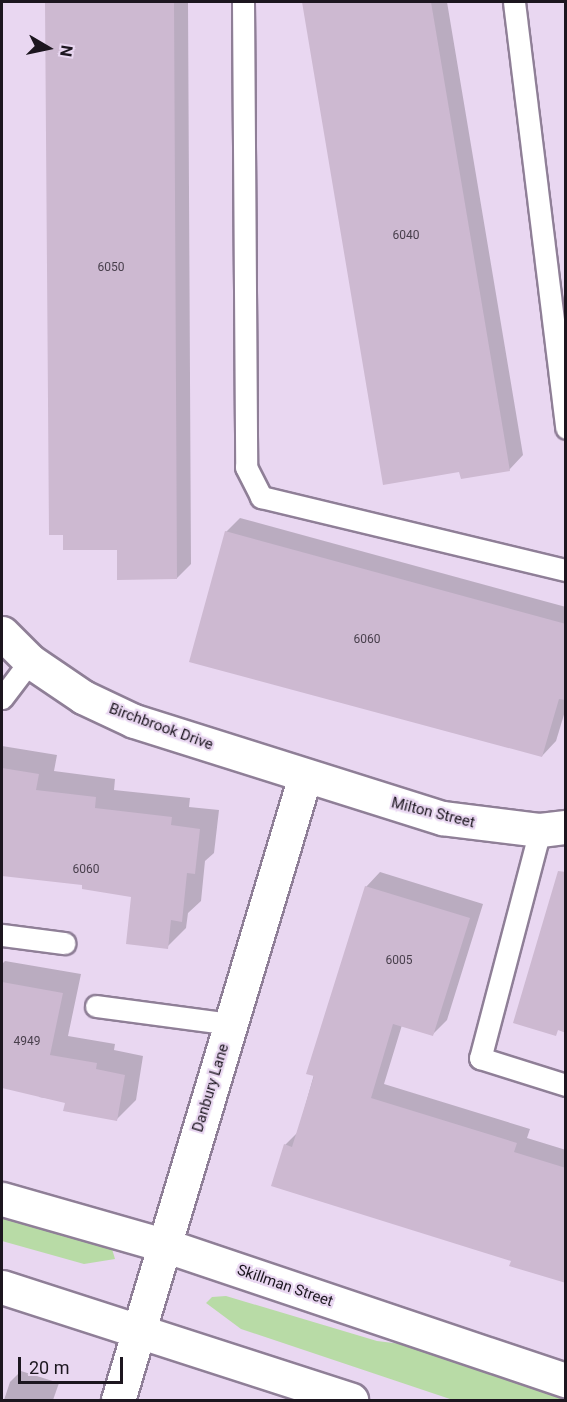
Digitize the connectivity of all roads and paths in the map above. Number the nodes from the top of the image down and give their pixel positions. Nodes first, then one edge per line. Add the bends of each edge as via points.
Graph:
1 (243, 2) edge
2 (514, 2) edge
3 (566, 428) edge
4 (566, 570) edge
5 (2, 633) edge
6 (30, 661) junction
7 (2, 698) edge
8 (305, 776) junction
9 (553, 829) edge
10 (2, 935) edge
11 (64, 943) dead end
12 (96, 1006) dead end
13 (231, 1024) junction
14 (566, 1085) edge
15 (2, 1199) edge
16 (164, 1245) junction
17 (2, 1287) edge
18 (139, 1329) junction
19 (566, 1380) edge
20 (118, 1401) edge
21 (351, 1401) edge

1 - 4 lane via 246,467 261,497
2 - 3 lane
5 - 6 street, Birchbrook Drive
6 - 7 lane
6 - 8 street, Birchbrook Drive via 83,697 134,721
8 - 9 street, Milton Street via 442,818
8 - 13 street, Danbury Lane
9 - 14 lane via 480,1058
10 - 11 lane
12 - 13 lane
13 - 16 street, Danbury Lane
15 - 16 street, Skillman Street
16 - 18 street, Danbury Lane
16 - 19 street, Skillman Street
17 - 18 street
18 - 20 street, Danbury Lane
18 - 21 street

